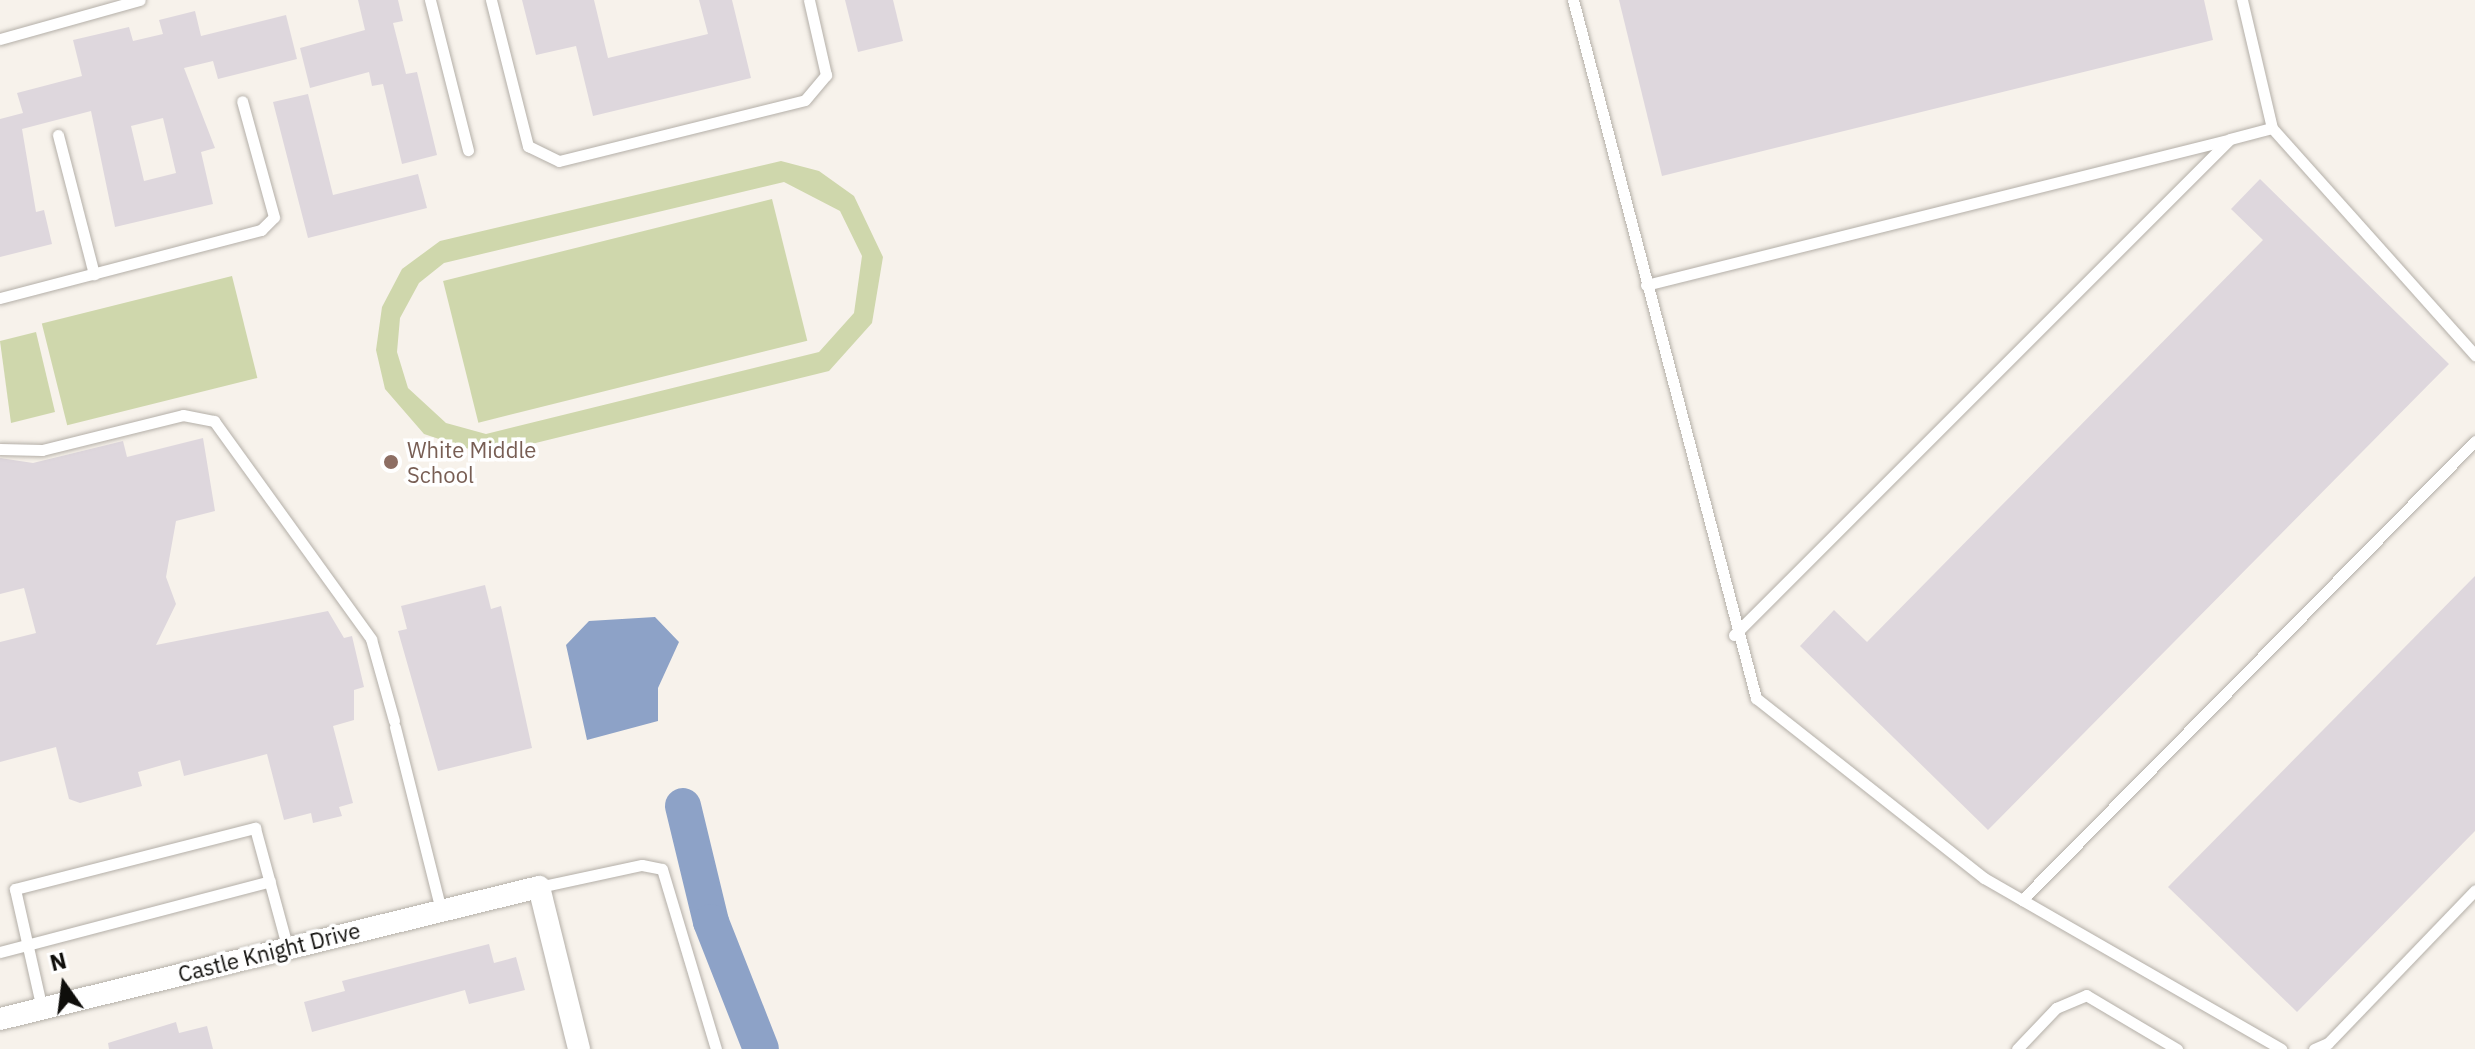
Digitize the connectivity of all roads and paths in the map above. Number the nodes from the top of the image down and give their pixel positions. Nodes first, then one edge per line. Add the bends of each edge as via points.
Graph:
1 (140, 0) edge
2 (430, 0) edge
3 (491, 0) edge
4 (809, 0) edge
5 (1573, 0) edge
6 (2242, 0) edge
7 (0, 39) edge
8 (242, 101) dead end
9 (2272, 128) junction
10 (58, 135) dead end
11 (2230, 139) junction
12 (468, 150) dead end
13 (94, 274) junction
14 (1646, 285) junction
15 (0, 298) edge
16 (2475, 355) edge
17 (2475, 441) edge
18 (0, 449) edge
19 (1734, 635) junction
20 (270, 881) junction
21 (539, 887) junction
22 (2475, 890) edge
23 (2022, 900) junction
24 (441, 910) junction
25 (28, 944) junction
26 (287, 946) junction
27 (0, 952) edge
28 (42, 1009) junction
29 (0, 1019) edge
30 (2333, 1046) edge
31 (579, 1049) edge
32 (716, 1049) edge
33 (2017, 1049) edge
34 (2177, 1049) edge
35 (2281, 1049) edge
36 (2314, 1049) edge

1 - 7 lane
2 - 12 lane
3 - 4 lane via 528,146 559,161 805,100 826,75
5 - 14 lane
6 - 9 lane
8 - 13 lane via 274,217 261,230
9 - 11 lane
9 - 16 lane
10 - 13 lane
11 - 14 lane
11 - 19 lane
13 - 15 lane
14 - 19 lane
17 - 23 lane
18 - 24 lane via 42,450 183,415 214,421 371,639
19 - 23 lane via 1750,685 1771,717
20 - 25 lane
20 - 25 lane via 255,828 15,889
20 - 26 lane
21 - 24 street, Castle Knight Drive
21 - 31 street
21 - 32 lane via 642,865 662,869
22 - 30 lane
23 - 35 lane
24 - 26 street, Castle Knight Drive
25 - 27 lane
25 - 28 lane
26 - 28 street, Castle Knight Drive
28 - 29 street, Castle Knight Drive
30 - 36 lane
33 - 34 lane via 2056,1008 2086,995

